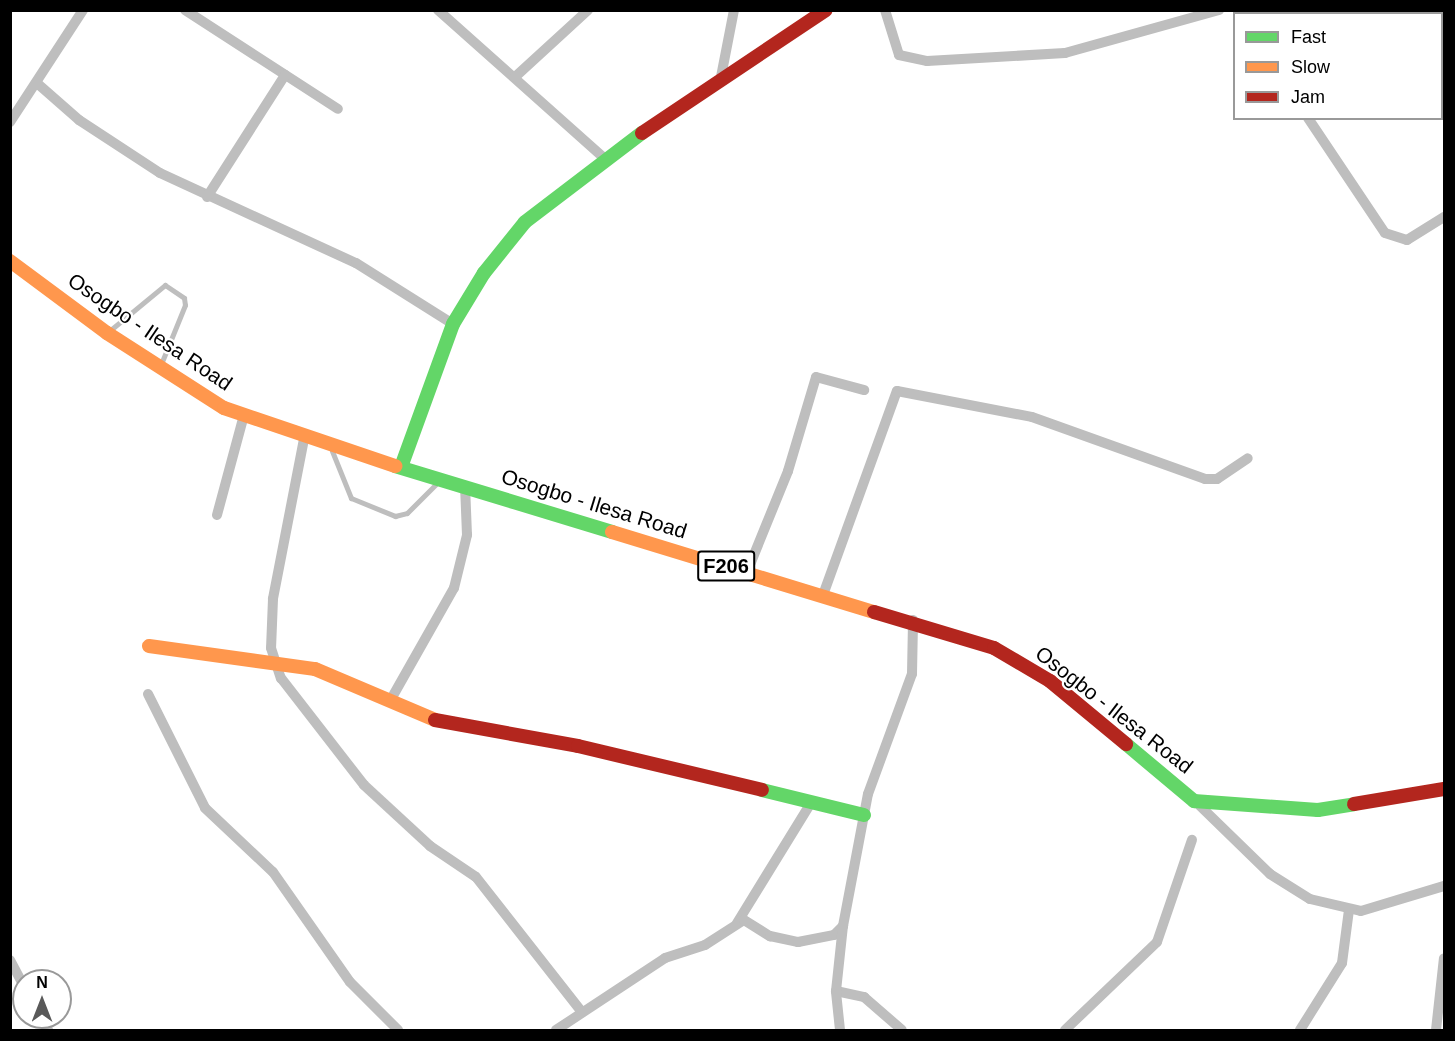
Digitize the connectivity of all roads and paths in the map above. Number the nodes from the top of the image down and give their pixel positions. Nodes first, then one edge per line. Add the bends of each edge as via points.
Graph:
1 (83, 10) edge
2 (185, 10) edge
3 (588, 10) edge
4 (734, 10) edge
5 (826, 10) edge
6 (885, 10) edge
7 (1219, 10) edge
8 (446, 13) edge
9 (285, 75) junction
10 (515, 77) junction
11 (720, 82) junction
12 (38, 84) junction
13 (338, 109) dead end
14 (1309, 120) edge
15 (10, 122) edge
16 (604, 158) junction
17 (207, 197) junction
18 (1444, 217) edge
19 (10, 261) edge
20 (453, 324) junction
21 (107, 333) junction
22 (160, 369) junction
23 (864, 390) dead end
24 (244, 415) junction
25 (304, 439) junction
26 (331, 446) junction
27 (1248, 458) dead end
28 (401, 467) junction
29 (441, 479) junction
30 (465, 486) junction
31 (217, 515) dead end
32 (747, 572) junction
33 (823, 595) junction
34 (913, 620) junction
35 (149, 646) dead end
36 (274, 662) junction
37 (291, 667) junction
38 (281, 678) junction
39 (148, 694) dead end
40 (390, 701) junction
41 (1444, 789) edge
42 (1194, 801) junction
43 (809, 806) junction
44 (864, 815) junction
45 (1192, 840) dead end
46 (1444, 886) edge
47 (1349, 910) junction
48 (737, 923) junction
49 (843, 926) junction
50 (1444, 958) edge
51 (836, 991) junction
52 (582, 1012) junction
53 (398, 1030) edge
54 (556, 1030) edge
55 (840, 1030) edge
56 (902, 1030) edge
57 (1065, 1030) edge
58 (1300, 1030) edge
59 (1436, 1030) edge

1 - 12 street
2 - 9 street
3 - 10 street
4 - 11 street
5 - 11 main road
6 - 7 street via 899,55 927,61 1065,53
8 - 10 street
9 - 13 street
9 - 17 street
10 - 16 street
11 - 16 main road
12 - 15 street
12 - 17 street via 79,120
14 - 18 street via 1385,233 1407,240
16 - 20 main road via 525,222 484,273
17 - 20 street via 356,263
19 - 21 main road, Osogbo - Ilesa Road / F206
20 - 28 main road
21 - 22 main road, Osogbo - Ilesa Road / F206
21 - 22 lane via 165,285 184,298
22 - 24 main road, Osogbo - Ilesa Road / F206
23 - 32 street via 816,377 788,471
24 - 25 main road, Osogbo - Ilesa Road / F206
24 - 31 street
25 - 26 main road, Osogbo - Ilesa Road / F206
25 - 36 street via 290,528 276,577
26 - 28 main road, Osogbo - Ilesa Road / F206
26 - 29 lane via 351,498 395,516 407,513
27 - 33 street via 1217,479 1205,479 1032,417 897,391
28 - 29 main road, Osogbo - Ilesa Road / F206
29 - 30 main road, Osogbo - Ilesa Road / F206
30 - 32 main road, Osogbo - Ilesa Road / F206
30 - 40 street via 467,535 454,588
32 - 33 main road, Osogbo - Ilesa Road / F206
33 - 34 main road, Osogbo - Ilesa Road / F206
34 - 42 main road, Osogbo - Ilesa Road / F206 via 994,648 1050,681
34 - 44 street via 912,674 881,750
35 - 36 main road
36 - 37 main road
36 - 38 street
37 - 38 street
37 - 40 main road via 335,674
38 - 52 street via 364,785 430,846 476,877
39 - 53 street via 205,808 273,872 350,982
40 - 43 main road via 430,719 578,746
41 - 42 main road, Osogbo - Ilesa Road via 1318,810
42 - 47 street via 1270,874 1310,899
43 - 44 main road
43 - 48 street
44 - 49 street
45 - 57 street via 1157,942
46 - 47 street via 1382,908
47 - 58 street via 1342,963
48 - 49 street via 748,920 770,936 798,942 834,935
48 - 52 street via 705,945 664,958
49 - 51 street
50 - 59 street
51 - 55 street
51 - 56 street via 864,997
52 - 54 street

